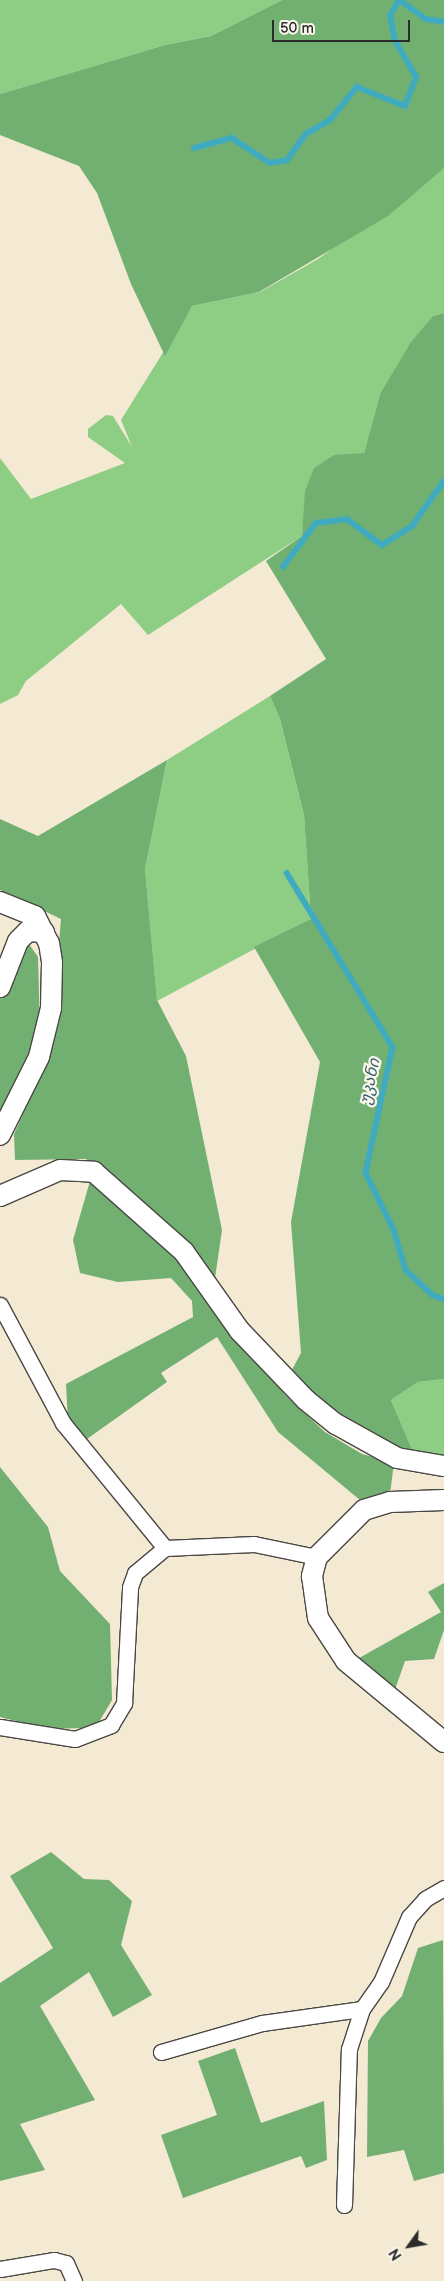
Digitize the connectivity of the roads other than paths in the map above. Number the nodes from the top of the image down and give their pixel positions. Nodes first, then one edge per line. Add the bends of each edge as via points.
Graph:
1 (0, 902) edge
2 (44, 932) junction
3 (0, 986) edge
4 (0, 1135) edge
5 (0, 1196) edge
6 (0, 1305) edge
7 (444, 1466) edge
8 (444, 1500) edge
9 (165, 1548) junction
10 (317, 1556) junction
11 (0, 1726) edge
12 (444, 1742) edge
13 (444, 1888) edge
14 (362, 2009) junction
15 (161, 2052) dead end
16 (344, 2205) dead end
17 (0, 2269) edge
18 (74, 2281) edge

1 - 2 street via 26,910
2 - 3 street via 28,931 18,941
2 - 4 street via 52,963 48,1028 39,1057
5 - 7 street via 60,1170 94,1172 184,1252 240,1331 306,1400 336,1424 397,1458
6 - 9 street via 63,1423
8 - 10 street via 390,1502 364,1510
9 - 10 street via 254,1544
9 - 11 street via 135,1573 130,1587 124,1703 111,1725 101,1732 75,1739
10 - 12 street via 313,1596 328,1636 365,1680
13 - 14 street via 425,1899 408,1917 381,1982
14 - 15 street via 262,2022
14 - 16 street via 349,2048
17 - 18 street via 54,2260 66,2263

